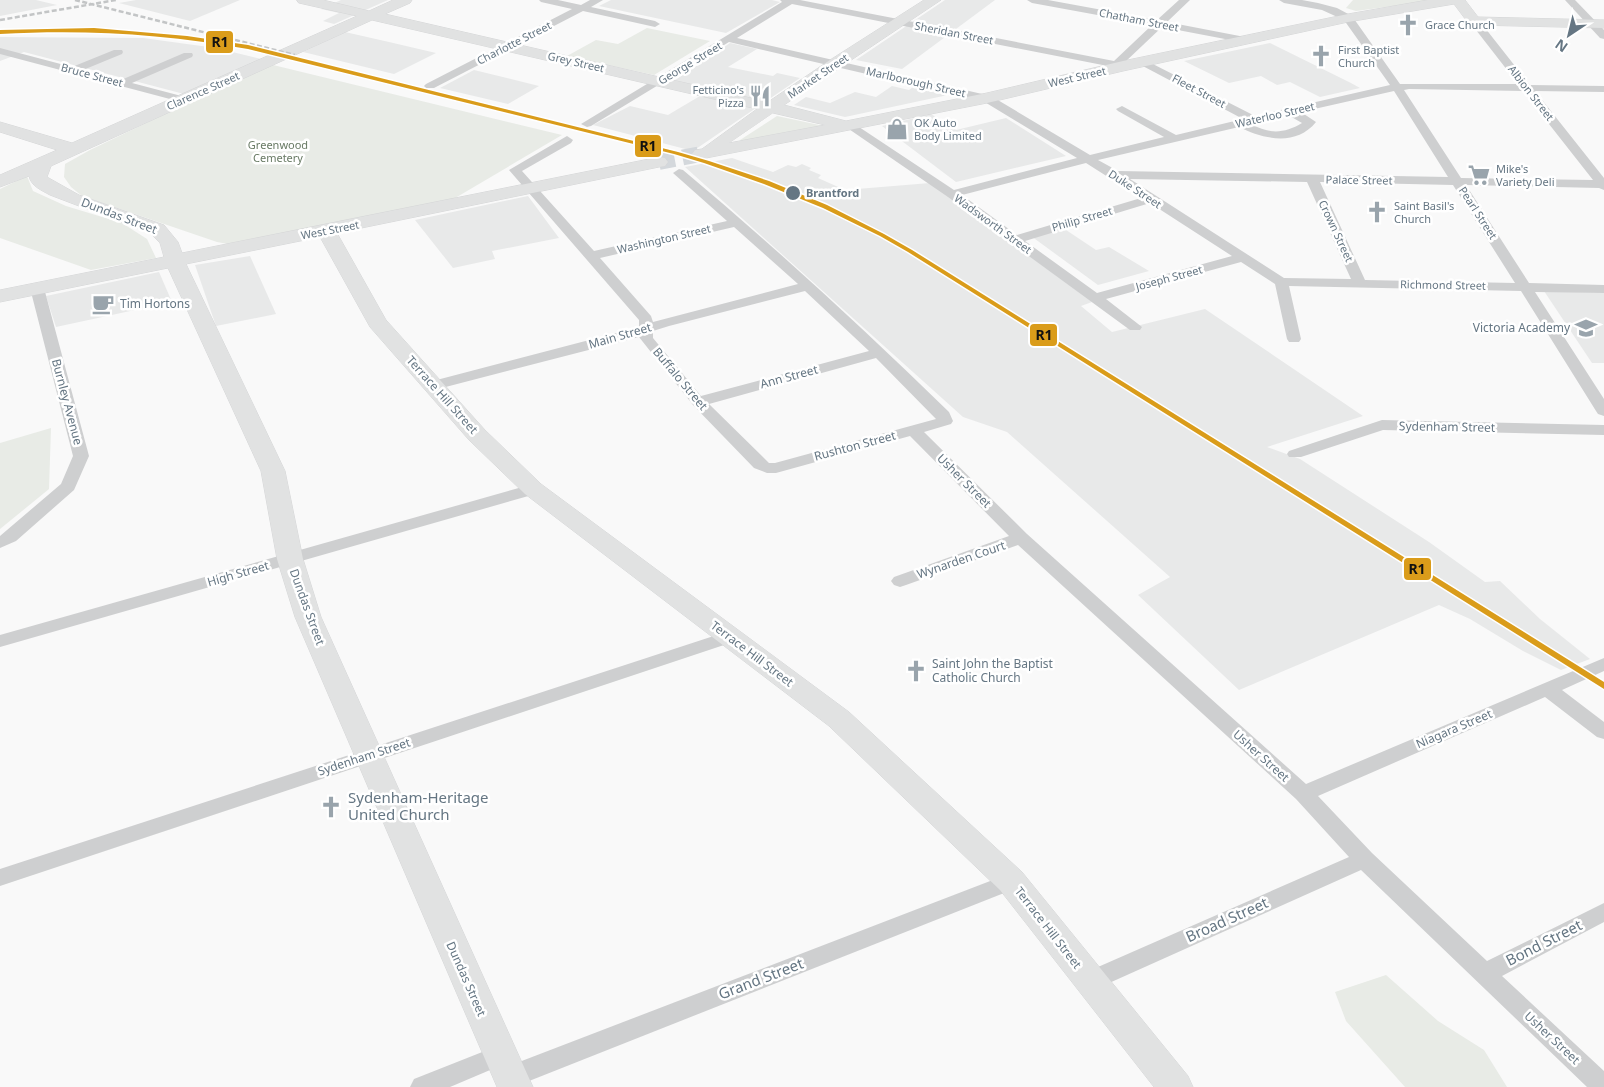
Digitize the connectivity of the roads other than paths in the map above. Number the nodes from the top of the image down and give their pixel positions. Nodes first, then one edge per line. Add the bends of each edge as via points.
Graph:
1 (304, 0) edge
2 (405, 0) edge
3 (544, 0) edge
4 (598, 0) edge
5 (789, 0) edge
6 (934, 0) edge
7 (1032, 0) edge
8 (1185, 0) edge
9 (1284, 0) edge
10 (1344, 0) edge
11 (1453, 0) edge
12 (1458, 0) edge
13 (1570, 0) edge
14 (582, 8) junction
15 (1334, 10) junction
16 (371, 16) junction
17 (1348, 18) junction
18 (1474, 21) junction
19 (900, 22) junction
20 (1598, 23) edge
21 (655, 24) dead end
22 (1160, 24) junction
23 (1604, 36) edge
24 (728, 39) junction
25 (1246, 40) junction
26 (508, 47) junction
27 (0, 51) edge
28 (118, 52) dead end
29 (188, 55) dead end
30 (1142, 62) junction
31 (835, 63) junction
32 (1119, 66) junction
33 (73, 70) junction
34 (658, 81) junction
35 (122, 83) junction
36 (430, 86) dead end
37 (1397, 88) junction
38 (1527, 89) junction
39 (1604, 89) edge
40 (987, 98) junction
41 (185, 100) junction
42 (770, 108) junction
43 (1122, 109) dead end
44 (1291, 112) junction
45 (1254, 120) junction
46 (1240, 123) junction
47 (587, 124) dead end
48 (848, 125) junction
49 (0, 127) edge
50 (19, 133) junction
51 (1174, 138) junction
52 (567, 140) dead end
53 (72, 149) junction
54 (702, 153) joint
55 (1086, 159) junction
56 (44, 162) junction
57 (659, 162) tunnel mouth
58 (679, 173) dead end
59 (1115, 175) junction
60 (1312, 179) junction
61 (0, 182) edge
62 (1459, 182) junction
63 (1603, 185) edge
64 (52, 188) junction
65 (532, 188) junction
66 (0, 192) edge
67 (952, 194) junction
68 (1150, 199) junction
69 (738, 222) junction
70 (326, 231) junction
71 (1015, 240) junction
72 (590, 256) junction
73 (1242, 258) junction
74 (175, 260) junction
75 (1281, 282) junction
76 (1360, 283) junction
77 (807, 286) junction
78 (1526, 287) junction
79 (37, 288) junction
80 (1604, 289) edge
81 (0, 296) edge
82 (1095, 298) junction
83 (1135, 327) dead end
84 (647, 328) junction
85 (1294, 339) dead end
86 (880, 352) junction
87 (434, 385) junction
88 (698, 402) junction
89 (1604, 411) edge
90 (914, 430) junction
91 (1604, 430) edge
92 (1295, 454) dead end
93 (767, 468) joint
94 (533, 489) junction
95 (1021, 538) junction
96 (0, 542) edge
97 (290, 559) junction
98 (900, 581) dead end
99 (729, 637) junction
100 (0, 641) edge
101 (1604, 664) edge
102 (1548, 689) junction
103 (1604, 732) edge
104 (368, 756) junction
105 (1303, 794) junction
106 (1364, 859) junction
107 (0, 878) edge
108 (1011, 881) junction
109 (1604, 912) edge
110 (1484, 974) junction
111 (1090, 981) junction
112 (508, 1073) edge
113 (423, 1087) edge
114 (1175, 1087) edge
115 (1604, 1087) edge

1 - 16 street, Grey Street
2 - 16 street, Clarence Street
3 - 14 street
4 - 14 street, Charlotte Street
5 - 19 street, Sheridan Street
5 - 24 street, George Street
6 - 19 street, Market Street
7 - 22 street, Chatham Street
8 - 22 street
9 - 15 street
10 - 15 street
11 - 17 street, West Street
12 - 18 street, Albion Street
13 - 20 street
14 - 21 street
14 - 26 street, Charlotte Street
15 - 17 street
16 - 26 street, Grey Street
16 - 41 street, Clarence Street
17 - 25 street, West Street
17 - 37 street, Pearl Street
18 - 20 street
18 - 38 street, Albion Street
19 - 31 street, Market Street
19 - 32 street, Sheridan Street
20 - 23 street
22 - 25 street, Chatham Street
22 - 32 street
24 - 31 street, Marlborough Street
24 - 34 street, George Street
25 - 30 street, West Street
26 - 34 street, Grey Street
26 - 36 street, Charlotte Street
27 - 33 street, Bruce Street
28 - 33 street
29 - 35 street
30 - 32 street, West Street
30 - 45 street, Fleet Street
31 - 40 street, Marlborough Street
31 - 42 street, Market Street
32 - 40 street, West Street
33 - 35 street, Bruce Street
34 - 42 street, Grey Street
34 - 47 street, George Street
35 - 41 street, Bruce Street
37 - 38 street, Waterloo Street
37 - 44 street, Waterloo Street
37 - 62 street, Pearl Street
38 - 39 street, Waterloo Street
38 - 63 street, Albion Street
40 - 48 street, West Street
40 - 55 street, Duke Street
41 - 53 street, Clarence Street
42 - 48 street, Grey Street
42 - 54 street, Market Street
43 - 51 street
44 - 45 street, Waterloo Street
44 - 46 street via 1310,122 1304,128 1277,135 1263,134
45 - 46 street, Waterloo Street
46 - 51 street, Waterloo Street
48 - 54 street, West Street
48 - 67 street, Wadsworth Street
49 - 50 street
50 - 53 street
50 - 56 street via 37,146
51 - 55 street, Waterloo Street
52 - 65 street via 515,170
53 - 56 street, Clarence Street
53 - 64 street via 51,170 49,183
55 - 59 street, Duke Street
55 - 67 street, Waterloo Street
56 - 61 street, Clarence Street
56 - 64 street, Dundas Street via 38,179 41,184
57 - 65 street, West Street
58 - 69 street
59 - 60 street, Palace Street
59 - 68 street, Duke Street
60 - 62 street, Palace Street
60 - 76 street, Crown Street
62 - 63 street, Palace Street
62 - 78 street, Pearl Street
64 - 66 street via 29,187
64 - 74 street, Dundas Street via 59,194 157,229 169,242
65 - 70 street, West Street
65 - 72 street, Buffalo Street
67 - 71 street, Wadsworth Street
68 - 71 street, Philip Street
68 - 73 street, Duke Street
69 - 72 street, Washington Street
69 - 77 street
70 - 74 street, West Street
70 - 87 street, Terrace Hill Street via 378,323
71 - 82 street, Wadsworth Street
72 - 84 street, Buffalo Street via 646,319
73 - 75 street, Duke Street
73 - 82 street, Joseph Street
74 - 79 street, West Street
74 - 97 street, Dundas Street via 273,471
75 - 76 street, Richmond Street
75 - 85 street
76 - 78 street, Richmond Street
77 - 84 street, Main Street
77 - 86 street
78 - 80 street, Richmond Street
78 - 89 street, Pearl Street
79 - 81 street, West Street
79 - 96 street, Burnley Avenue via 81,456 68,486
82 - 83 street, Wadsworth Street
84 - 87 street, Main Street
84 - 88 street, Buffalo Street via 646,338
86 - 88 street, Ann Street
86 - 90 street, Rushton Street via 946,419 943,423
87 - 94 street, Terrace Hill Street via 477,435
88 - 93 street, Buffalo Street via 760,466
90 - 93 street, Rushton Street
90 - 95 street, Usher Street
91 - 92 street, Sydenham Street via 1382,425
94 - 97 street, High Street
94 - 99 street, Terrace Hill Street
95 - 98 street, Wynarden Court
95 - 105 street, Usher Street
97 - 100 street, High Street
97 - 104 street, Dundas Street via 308,617
99 - 104 street, Sydenham Street
99 - 108 street, Terrace Hill Street via 839,718
101 - 102 street, Niagara Street
102 - 103 street
102 - 105 street, Niagara Street
104 - 107 street, Sydenham Street
104 - 112 street, Dundas Street
105 - 106 street, Usher Street
106 - 110 street, Usher Street
106 - 111 street, Broad Street
108 - 111 street, Terrace Hill Street
108 - 112 street, Grand Street
109 - 110 street, Bond Street
110 - 115 street, Usher Street
111 - 114 street, Terrace Hill Street
112 - 113 street, Grand Street

